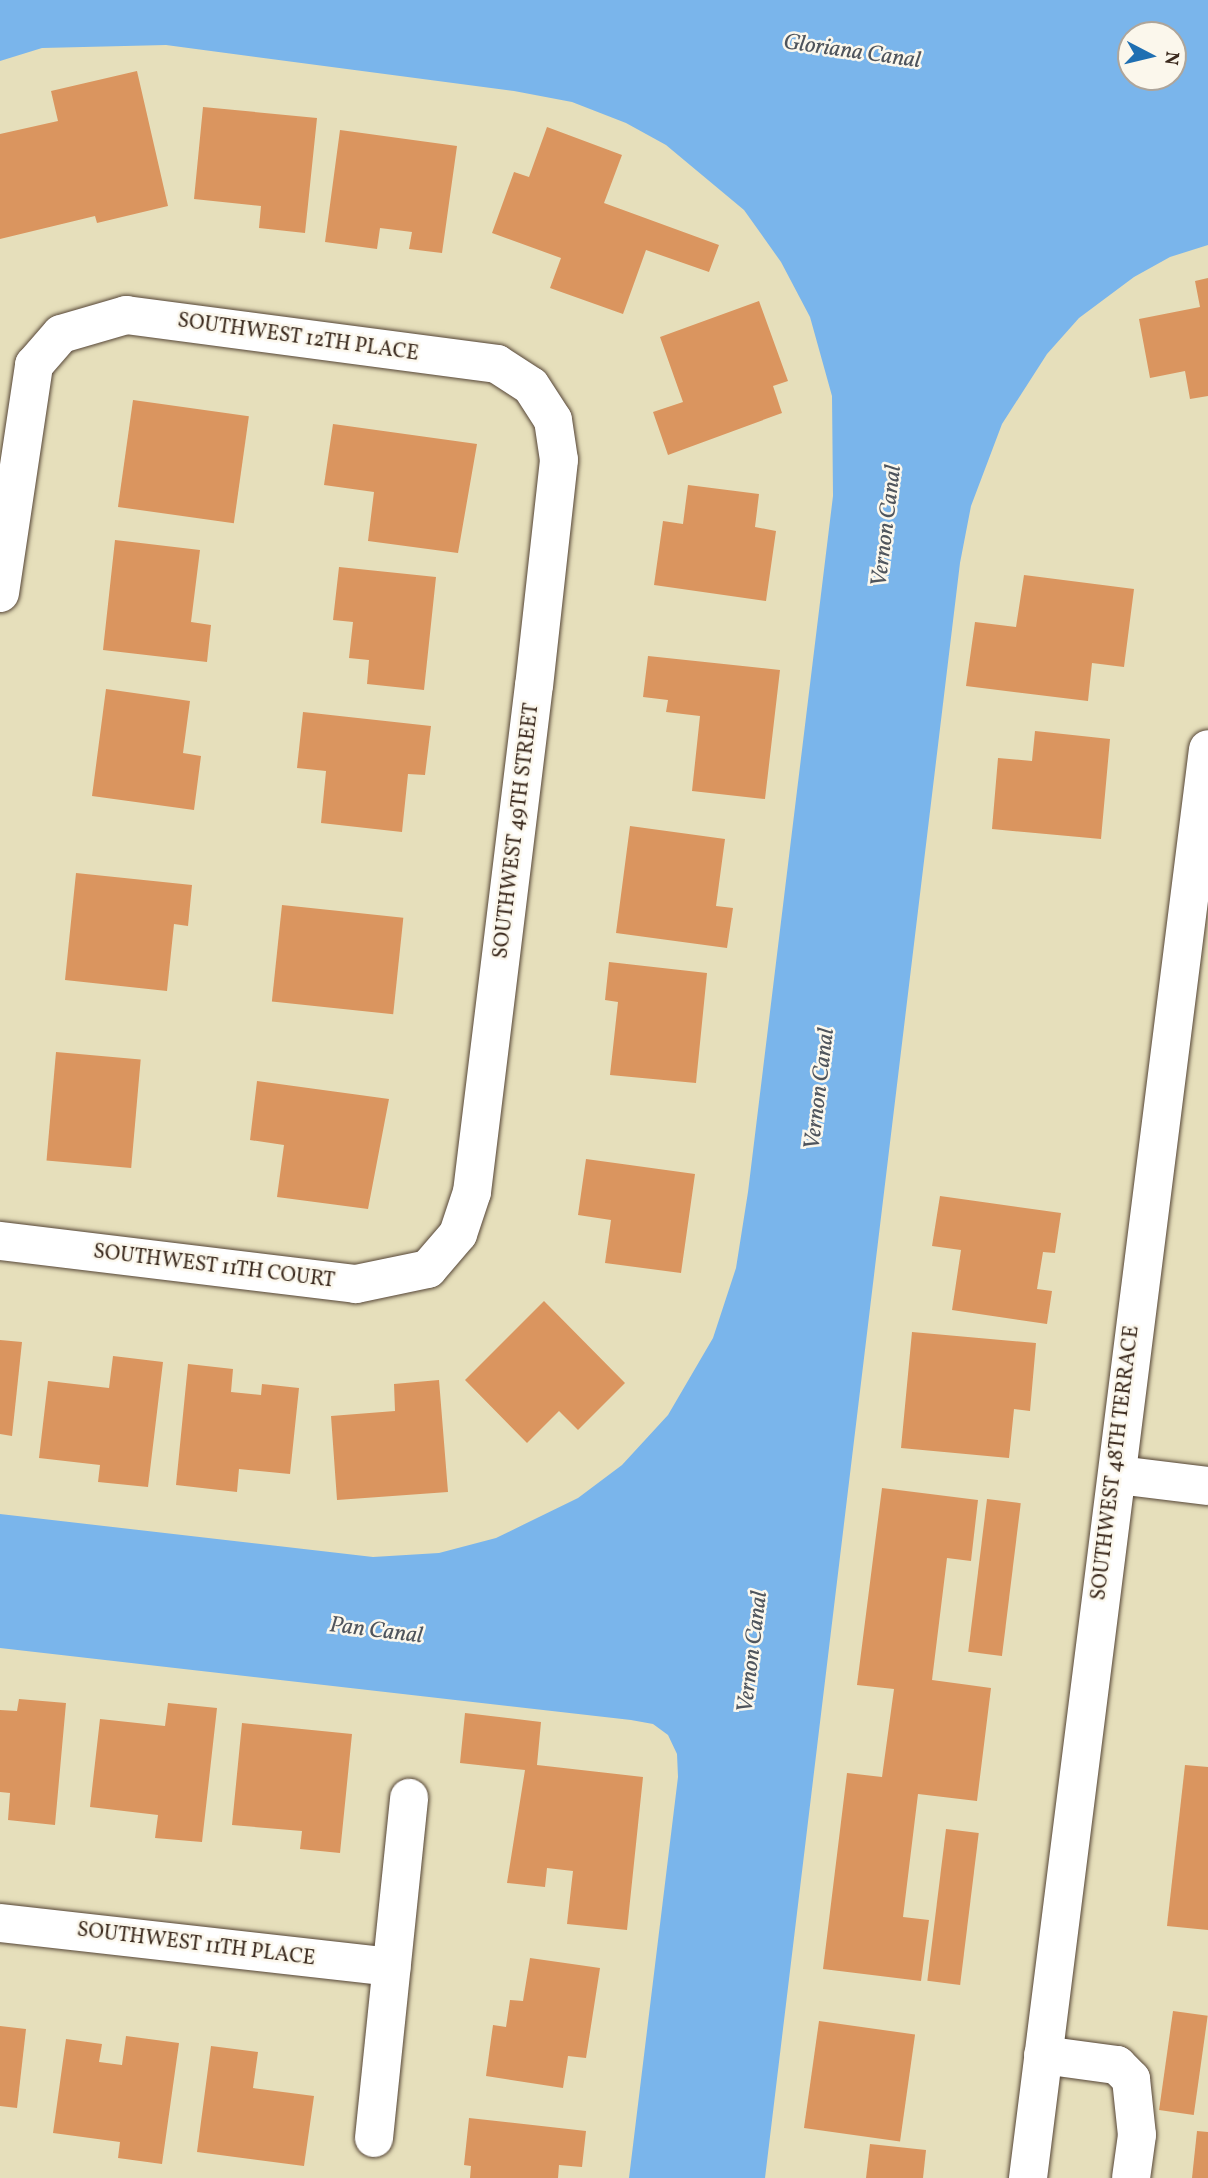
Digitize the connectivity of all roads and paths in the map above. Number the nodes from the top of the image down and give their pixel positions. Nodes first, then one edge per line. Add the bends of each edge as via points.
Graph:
1 (531, 386) joint
2 (0, 593) edge
3 (1208, 749) edge
4 (0, 1241) edge
5 (428, 1269) joint
6 (1118, 1475) junction
7 (1208, 1486) edge
8 (409, 1798) dead end
9 (0, 1923) edge
10 (391, 1968) junction
11 (1043, 2056) junction
12 (374, 2138) dead end
13 (1028, 2178) edge
14 (1131, 2178) edge

1 - 2 street, SOUTHWEST 12TH PLACE via 497,364 126,315 61,334 34,365
1 - 5 street, SOUTHWEST 49TH STREET via 553,420 559,460 534,685 472,1192 457,1234
3 - 6 street, SOUTHWEST 48TH TERRACE
4 - 5 street, SOUTHWEST 11TH COURT via 356,1284
6 - 7 street
6 - 11 street, SOUTHWEST 48TH TERRACE
8 - 10 street
9 - 10 street, SOUTHWEST 11TH PLACE
10 - 12 street
11 - 13 street, SOUTHWEST 48TH TERRACE
11 - 14 street via 1117,2065 1131,2079 1137,2135

